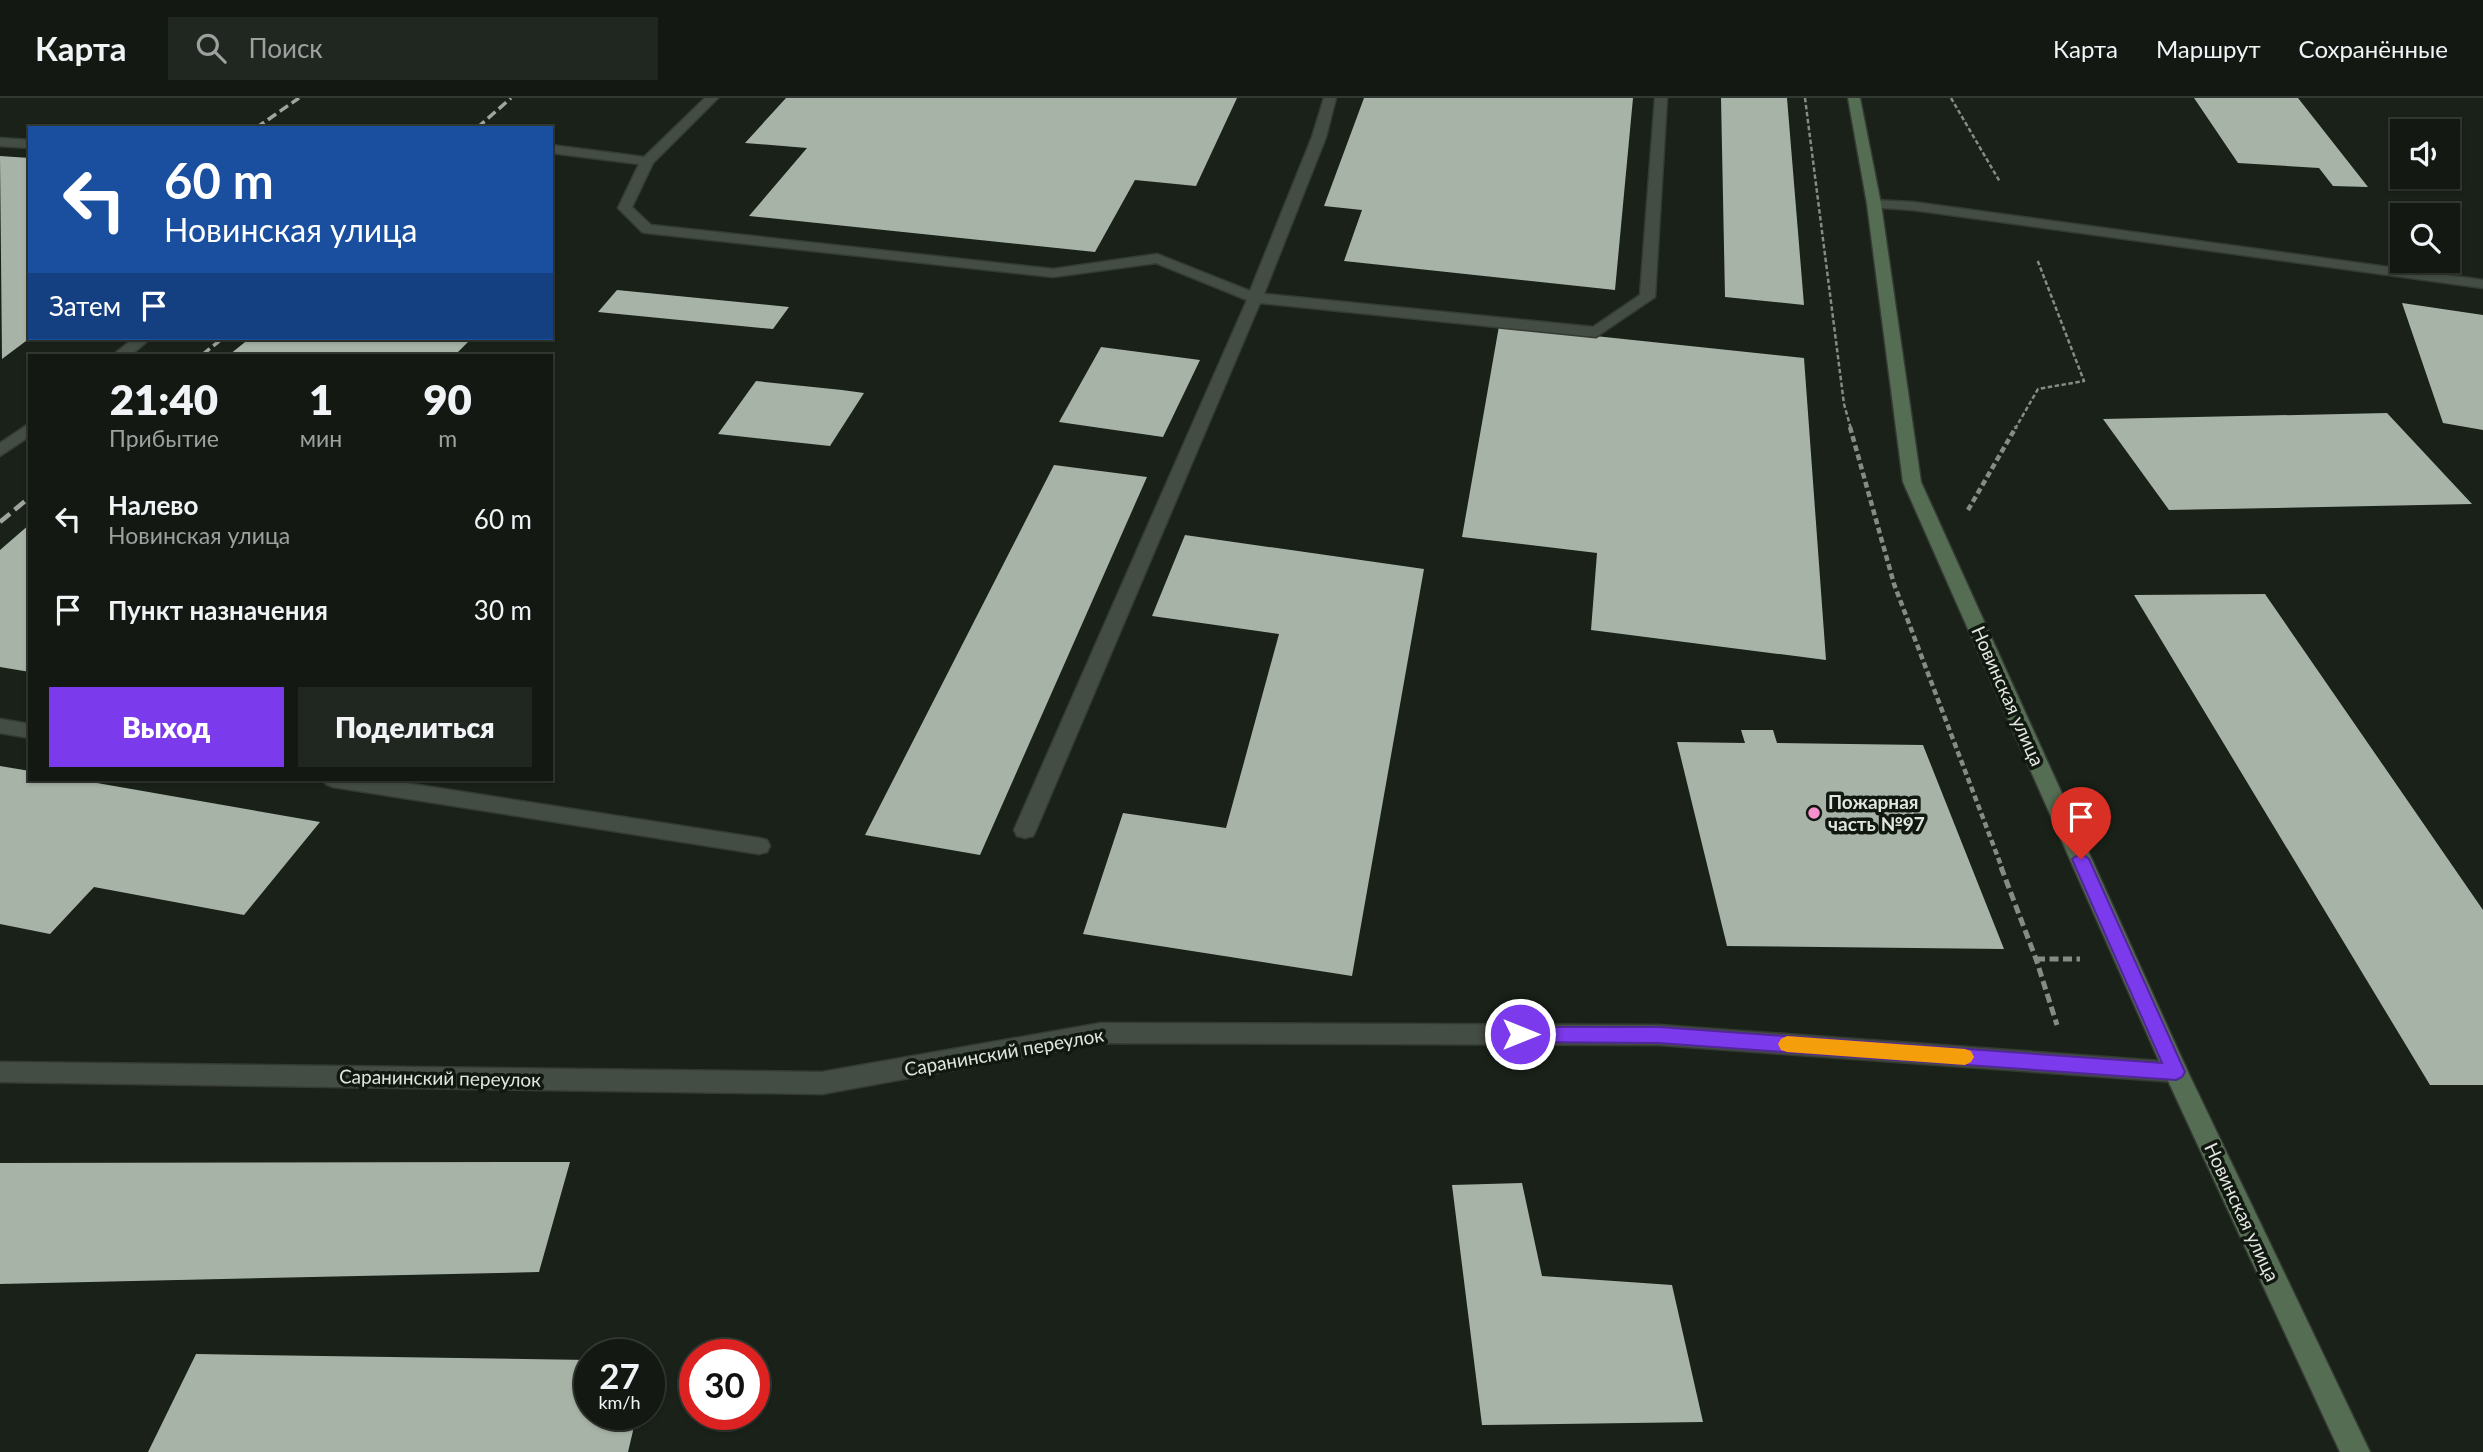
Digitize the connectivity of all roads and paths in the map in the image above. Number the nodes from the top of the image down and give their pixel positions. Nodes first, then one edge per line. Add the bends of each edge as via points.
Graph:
1 (712, 98) edge
2 (1330, 98) edge
3 (1661, 98) edge
4 (1854, 98) edge
5 (1951, 98) edge
6 (0, 142) edge
7 (28, 144) edge
8 (553, 149) edge
9 (647, 161) junction
10 (1874, 204) junction
11 (2023, 221) junction
12 (2483, 284) edge
13 (1255, 298) junction
14 (140, 340) edge
15 (122, 354) edge
16 (28, 430) edge
17 (0, 451) edge
18 (1963, 519) dead end
19 (0, 726) edge
20 (28, 731) edge
21 (346, 781) edge
22 (1025, 830) dead end
23 (759, 846) dead end
24 (0, 1072) edge
25 (2176, 1072) junction
26 (2356, 1452) edge

1 - 9 street
2 - 13 street
3 - 13 street via 1647,297 1596,332
4 - 10 main road, Новинская улица
5 - 11 path
6 - 7 street
8 - 9 street
9 - 13 street via 625,208 647,229 1052,273 1157,258
10 - 11 street
10 - 25 main road, Новинская улица via 1912,482
11 - 12 street
11 - 18 path via 2084,381 2038,389
13 - 22 street
14 - 15 street
16 - 17 street
19 - 20 street
21 - 23 street
24 - 25 street, Саранинский переулок via 822,1083 1101,1033 1659,1035
25 - 26 main road, Новинская улица

